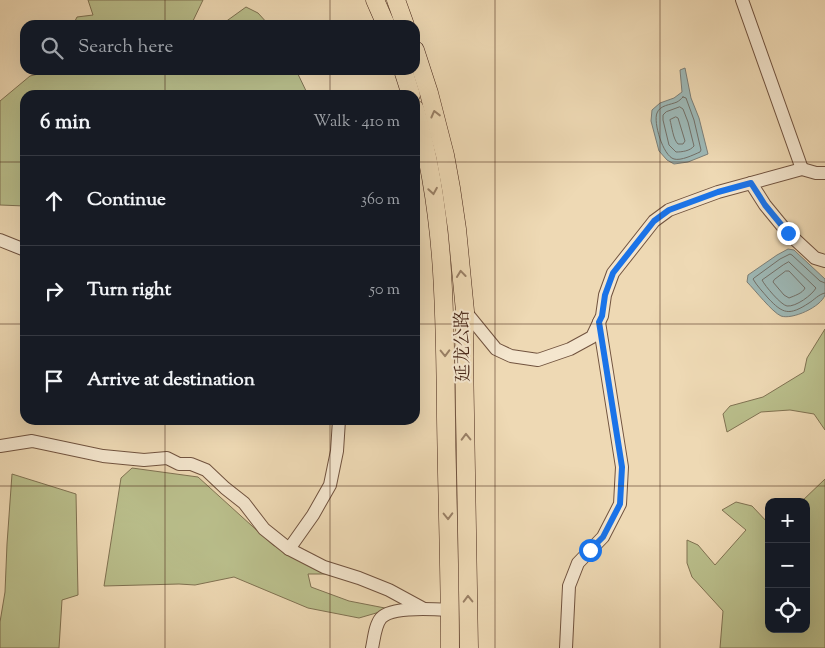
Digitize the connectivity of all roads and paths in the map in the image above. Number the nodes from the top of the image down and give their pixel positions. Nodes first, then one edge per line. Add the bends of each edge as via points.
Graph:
1 (375, 0) edge
2 (396, 0) edge
3 (742, 0) edge
4 (384, 20) edge
5 (403, 20) edge
6 (420, 65) edge
7 (405, 75) edge
8 (409, 90) edge
9 (420, 129) edge
10 (802, 169) junction
11 (825, 173) edge
12 (751, 183) junction
13 (0, 240) edge
14 (20, 248) edge
15 (825, 261) edge
16 (465, 311) junction
17 (599, 322) junction
18 (339, 425) edge
19 (0, 446) edge
20 (289, 549) junction
21 (424, 609) junction
22 (450, 610) junction
23 (372, 648) edge
24 (450, 648) edge
25 (469, 648) edge
26 (566, 648) edge

1 - 4 highway
2 - 5 highway
3 - 10 street
16 -> 6 highway, 延龙公路 via 446,156
7 - 8 highway
9 -> 22 highway, 延龙公路 via 433,193 441,265
10 - 11 street
10 - 12 street
12 - 15 street via 788,233 815,258
12 - 17 street via 669,210 654,221 613,273
13 - 14 street
16 - 17 street via 496,349 511,356 538,360 592,337
25 -> 16 highway, 延龙公路
17 - 26 street via 622,467 620,504 603,537 578,563 569,586
18 - 20 street via 330,485
19 - 20 street via 32,441 103,456 144,460 167,458 179,464 191,464 206,470
20 - 21 street via 324,567 389,590
21 - 22 street
21 - 23 street via 390,612 381,618
22 - 24 highway, 延龙公路

